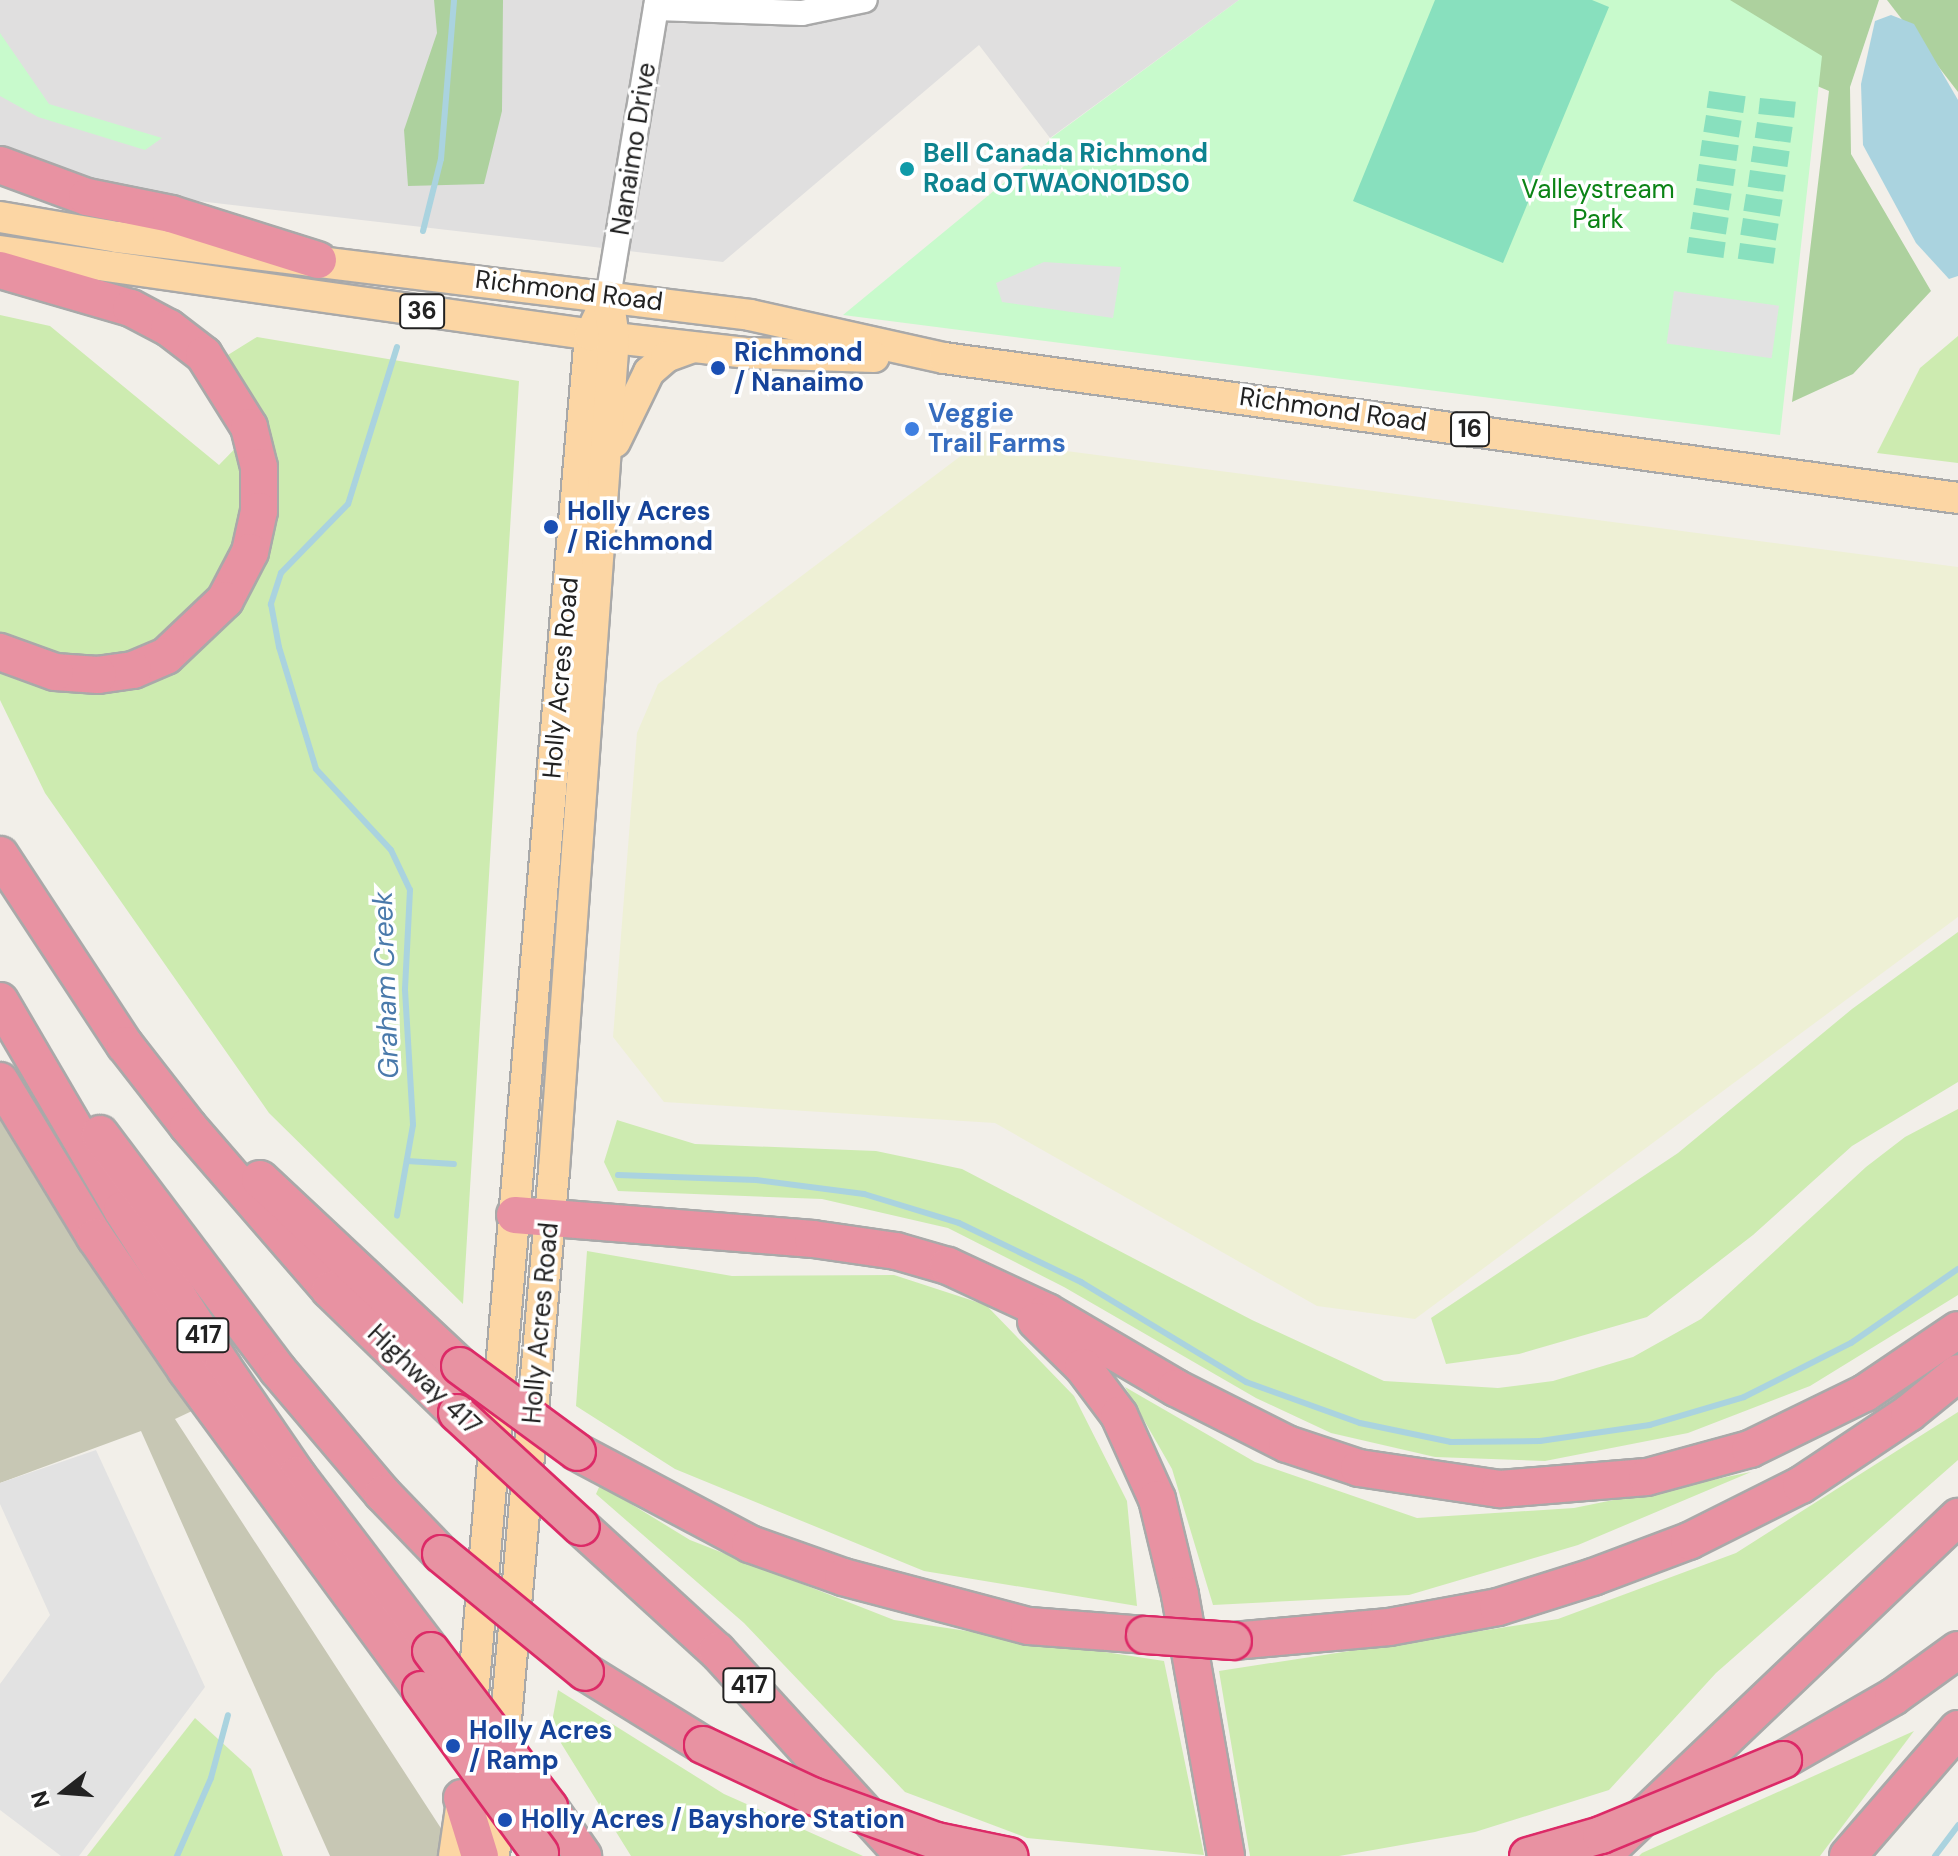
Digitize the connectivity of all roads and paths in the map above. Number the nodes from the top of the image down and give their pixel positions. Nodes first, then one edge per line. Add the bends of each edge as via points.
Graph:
1 (865, 0) edge
2 (657, 4) edge
3 (0, 165) edge
4 (0, 217) edge
5 (0, 251) edge
6 (318, 260) junction
7 (0, 270) edge
8 (608, 297) junction
9 (602, 336) junction
10 (693, 347) junction
11 (944, 358) junction
12 (604, 467) junction
13 (1958, 498) edge
14 (0, 652) edge
15 (0, 855) edge
16 (63, 954) junction
17 (0, 1000) edge
18 (0, 1081) edge
19 (532, 1216) junction
20 (977, 1278) junction
21 (1958, 1330) edge
22 (1958, 1373) edge
23 (1958, 1517) edge
24 (1958, 1650) edge
25 (1958, 1729) edge
26 (462, 1798) junction
27 (541, 1854) edge
28 (454, 1856) edge
29 (480, 1856) edge
30 (494, 1856) edge
31 (583, 1856) edge
32 (904, 1856) edge
33 (1009, 1856) edge
34 (1226, 1856) edge
35 (1528, 1856) edge
36 (1602, 1856) edge
37 (1848, 1856) edge

1 - 2 street via 802,13
2 - 8 street, Nanaimo Drive
3 - 6 highway via 87,197 171,214
4 - 6 main road, Richmond Road / 36 via 117,237
5 - 9 main road, Richmond Road / 36
6 - 8 main road, Richmond Road / 36
7 - 14 highway via 131,308 204,355 249,427 259,467 259,511 250,552 225,600 166,656 133,670 98,675 55,672
8 - 9 main road, Holly Acres Road
8 - 11 main road, Richmond Road / 16 via 750,315
9 - 10 main road, Richmond Road / 16
9 - 12 main road, Holly Acres Road
9 - 19 main road, Holly Acres Road
10 - 11 main road, Richmond Road / 16
10 - 12 main road via 666,357 649,372
11 - 13 main road, Richmond Road / 16
12 - 19 main road, Holly Acres Road
15 - 16 highway, Highway 417 / 417
16 - 22 highway, bridge via 270,1190 460,1366 577,1452 750,1544 843,1577 1029,1626 1233,1641 1389,1627 1498,1607 1689,1541 1801,1485 1909,1413
16 - 32 highway, Highway 417 / 417, bridge via 134,1057 257,1210 330,1290 717,1651
17 - 31 highway, 417, bridge via 122,1210 223,1367 297,1475
17 - 33 highway, bridge via 277,1369 441,1554 585,1672 703,1745 812,1796 936,1841
18 - 27 highway, bridge via 95,1237 186,1370
19 - 20 highway via 869,1246
19 - 26 main road, Holly Acres Road
19 - 30 main road, Holly Acres Road
20 - 21 highway via 1287,1444 1359,1468 1500,1489 1647,1477 1750,1449 1865,1393
20 - 34 highway via 1040,1324 1076,1359 1119,1415 1146,1468 1180,1595
23 - 36 highway
24 - 35 highway, bridge via 1893,1697 1783,1760 1601,1835
25 - 37 highway
26 - 28 main road, Holly Acres Road
26 - 29 highway

